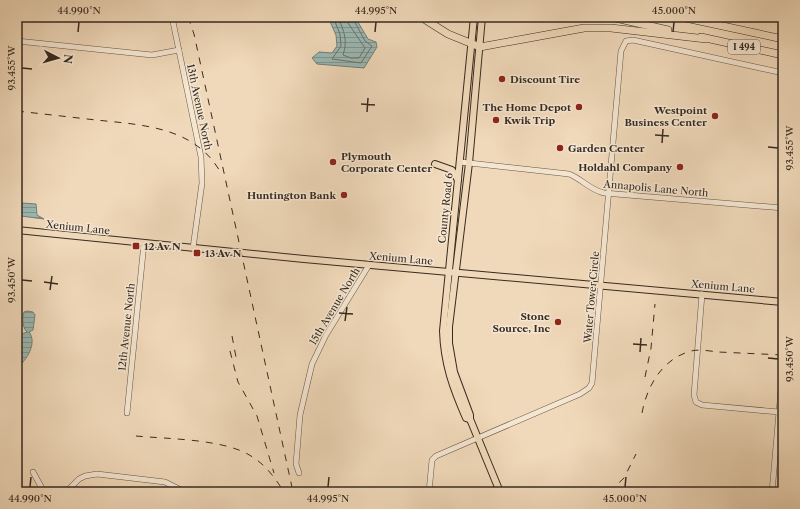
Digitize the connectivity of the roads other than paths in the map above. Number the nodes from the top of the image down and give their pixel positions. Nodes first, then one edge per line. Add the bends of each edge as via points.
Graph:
1 (172, 17) edge
2 (421, 17) edge
3 (474, 17) edge
4 (482, 17) edge
5 (611, 17) edge
6 (681, 17) edge
7 (693, 17) edge
8 (701, 21) junction
9 (706, 38) junction
10 (783, 39) edge
11 (17, 41) edge
12 (471, 45) junction
13 (480, 47) junction
14 (179, 50) junction
15 (783, 55) edge
16 (783, 73) edge
17 (460, 162) junction
18 (469, 163) junction
19 (435, 164) dead end
20 (458, 182) junction
21 (609, 193) junction
22 (783, 208) edge
23 (17, 230) edge
24 (144, 243) junction
25 (193, 248) junction
26 (369, 265) junction
27 (452, 272) junction
28 (601, 285) junction
29 (702, 294) junction
30 (783, 302) edge
31 (783, 367) edge
32 (779, 412) junction
33 (127, 413) dead end
34 (477, 437) junction
35 (32, 472) dead end
36 (299, 473) dead end
37 (44, 492) edge
38 (66, 492) edge
39 (185, 492) edge
40 (429, 492) edge
41 (500, 492) edge
42 (772, 492) edge

1 - 14 street, 13th Avenue North
2 - 12 highway
3 - 12 main road, County Road 6
4 - 13 main road, County Road 6
5 - 9 highway, I 494
6 - 8 highway, I 494
7 - 8 highway
8 - 10 highway, I 494
9 - 13 highway via 611,28 584,28
9 - 15 highway, I 494
11 - 14 street via 152,55
12 - 13 highway
12 - 17 main road, County Road 6
13 - 18 main road, County Road 6
14 - 25 street, 13th Avenue North via 202,157 202,183
16 - 21 street, Water Tower Circle via 688,51 633,40 626,41 621,51
17 - 18 street, Annapolis Lane North
17 - 20 main road, County Road 6
18 - 21 street, Annapolis Lane North via 569,174 591,189
18 - 27 main road, County Road 6
19 - 20 main road via 452,170
20 - 27 main road, County Road 6
21 - 22 street, Annapolis Lane North
21 - 28 street, Water Tower Circle
23 - 24 main road, Xenium Lane
24 - 25 main road, Xenium Lane
24 - 33 street, 12th Avenue North
25 - 26 main road, Xenium Lane
26 - 27 main road, Xenium Lane
26 - 36 street, 15th Avenue North via 326,335 312,364 299,427 296,464
27 - 28 main road, Xenium Lane
27 - 34 main road, County Road 6 via 449,343 454,372
28 - 29 main road, Xenium Lane
28 - 34 street, Water Tower Circle via 593,377 589,388
29 - 30 main road, Xenium Lane
29 - 32 street via 694,395 696,402 702,405
31 - 32 street
32 - 42 street
34 - 40 street, Water Tower Circle via 432,460
34 - 41 main road, County Road 6
35 - 37 street
38 - 39 street via 79,479 97,474 160,481

